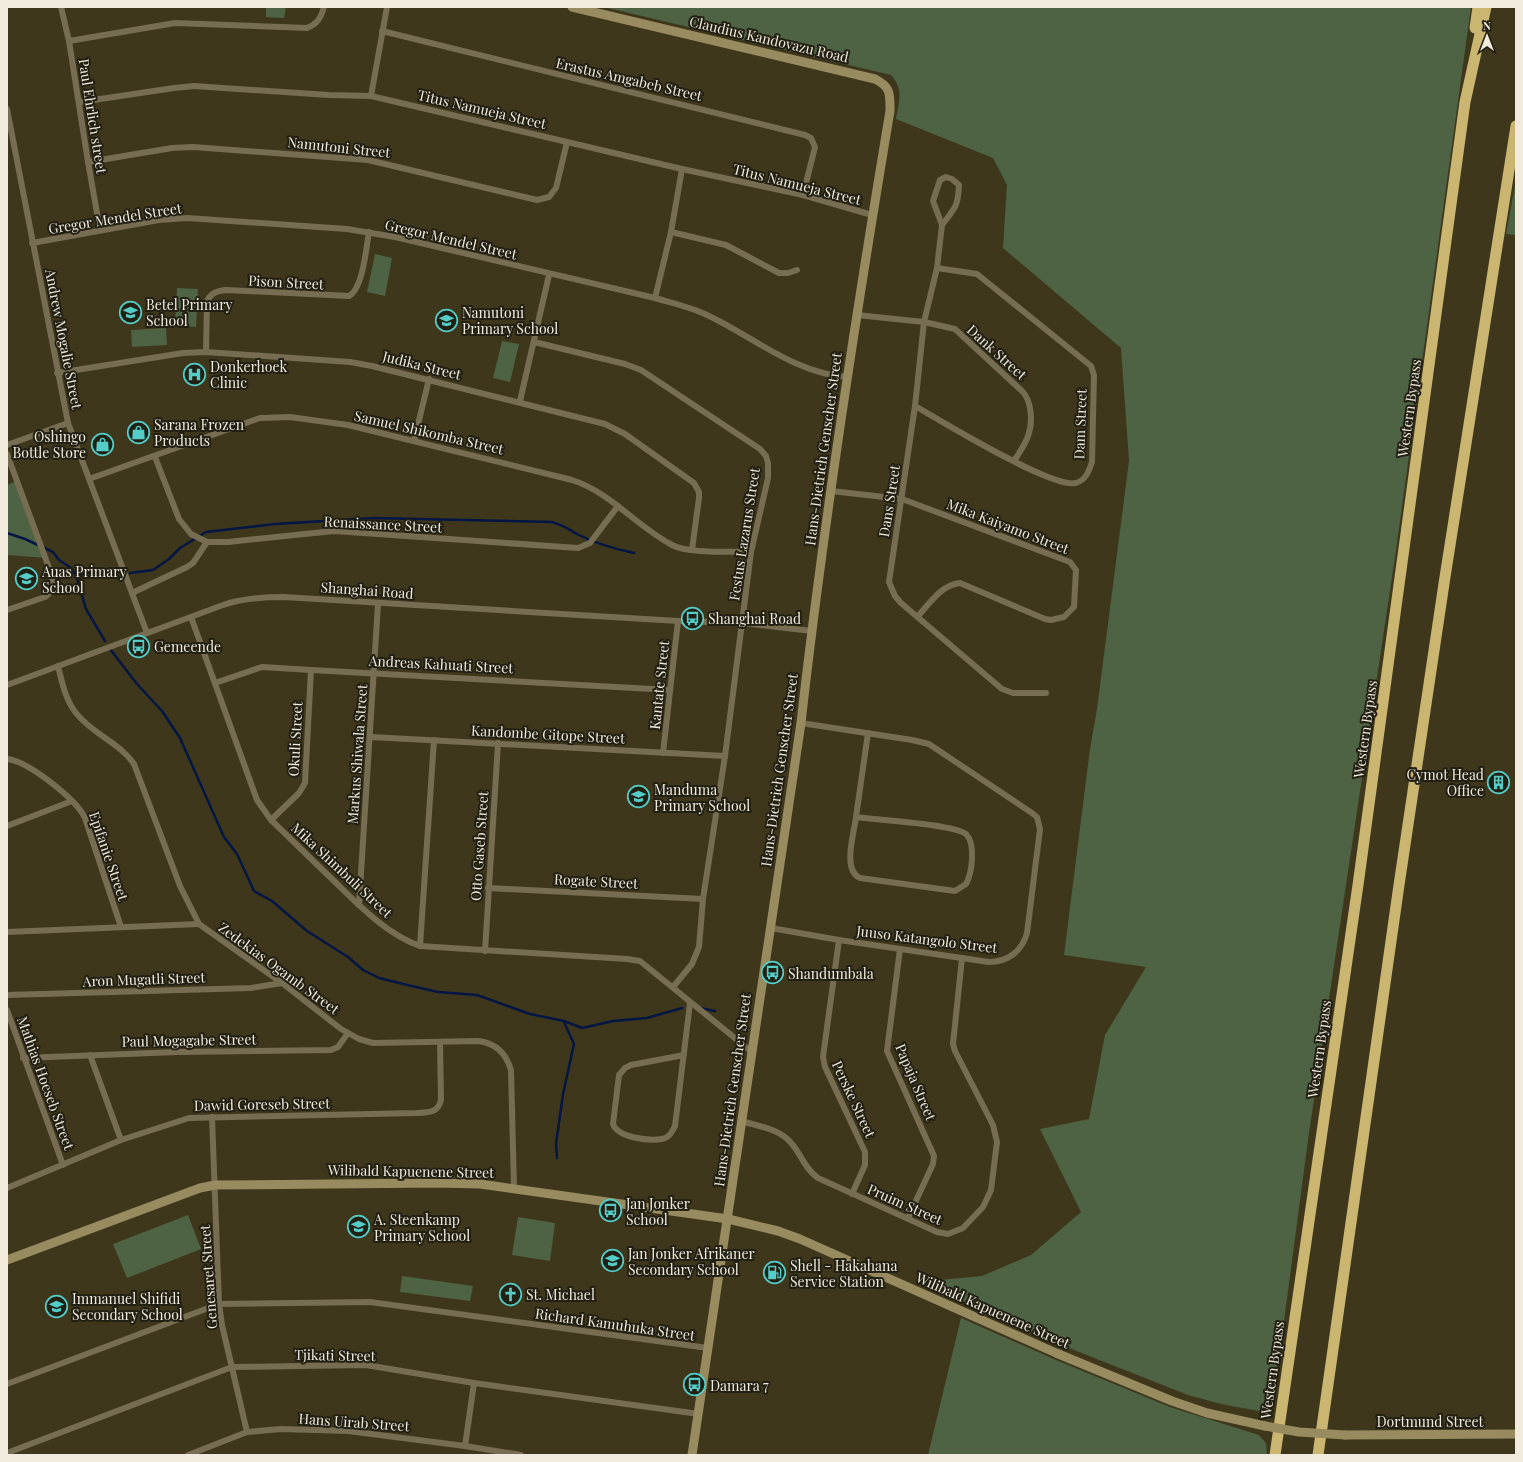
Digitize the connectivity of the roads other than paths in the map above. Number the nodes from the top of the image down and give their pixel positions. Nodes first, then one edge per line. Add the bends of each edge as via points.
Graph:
1 (61, 7) edge
2 (324, 7) edge
3 (387, 7) edge
4 (572, 7) edge
5 (1478, 7) edge
6 (1486, 7) edge
7 (382, 31) junction
8 (69, 41) junction
9 (887, 88) joint
10 (371, 96) junction
11 (80, 102) junction
12 (1465, 102) junction
13 (7, 109) edge
14 (1516, 126) edge
15 (567, 142) junction
16 (88, 162) junction
17 (682, 169) junction
18 (804, 196) junction
19 (872, 215) junction
20 (942, 225) junction
21 (100, 230) junction
22 (369, 232) junction
23 (670, 232) junction
24 (32, 243) junction
25 (937, 268) junction
26 (797, 270) dead end
27 (549, 275) junction
28 (655, 298) junction
29 (857, 315) junction
30 (924, 322) junction
31 (534, 342) junction
32 (206, 352) junction
33 (57, 373) junction
34 (848, 377) junction
35 (429, 379) junction
36 (520, 402) junction
37 (915, 406) junction
38 (68, 423) junction
39 (414, 441) junction
40 (7, 445) edge
41 (7, 454) edge
42 (155, 457) junction
43 (1014, 461) junction
44 (90, 479) junction
45 (831, 490) junction
46 (902, 499) junction
47 (618, 506) junction
48 (207, 542) junction
49 (692, 550) junction
50 (751, 552) junction
51 (132, 593) junction
52 (378, 604) junction
53 (7, 610) edge
54 (918, 616) junction
55 (191, 617) junction
56 (678, 621) junction
57 (742, 623) junction
58 (812, 631) junction
59 (147, 633) junction
60 (58, 666) junction
61 (310, 670) junction
62 (374, 672) junction
63 (215, 683) junction
64 (7, 685) edge
65 (670, 690) junction
66 (1046, 693) dead end
67 (801, 723) junction
68 (868, 733) junction
69 (371, 737) junction
70 (434, 740) junction
71 (498, 743) junction
72 (663, 753) junction
73 (725, 756) junction
74 (7, 758) edge
75 (72, 801) junction
76 (856, 817) junction
77 (271, 820) junction
78 (7, 826) edge
79 (488, 888) junction
80 (703, 899) junction
81 (359, 905) junction
82 (199, 924) junction
83 (121, 928) junction
84 (771, 928) junction
85 (7, 932) edge
86 (839, 940) junction
87 (420, 946) junction
88 (900, 949) junction
89 (485, 951) junction
90 (962, 958) junction
91 (282, 983) junction
92 (673, 987) junction
93 (7, 995) edge
94 (690, 1003) junction
95 (7, 1010) edge
96 (348, 1033) junction
97 (440, 1042) junction
98 (752, 1052) junction
99 (90, 1055) junction
100 (684, 1055) junction
101 (23, 1058) junction
102 (212, 1117) junction
103 (742, 1121) junction
104 (121, 1140) junction
105 (63, 1165) junction
106 (215, 1185) junction
107 (7, 1188) edge
108 (514, 1188) junction
109 (852, 1194) junction
110 (908, 1218) junction
111 (728, 1219) junction
112 (7, 1260) edge
113 (220, 1304) junction
114 (708, 1348) junction
115 (232, 1367) junction
116 (474, 1383) junction
117 (7, 1384) edge
118 (699, 1414) junction
119 (247, 1432) junction
120 (1516, 1434) edge
121 (1345, 1435) joint
122 (465, 1446) junction
123 (7, 1453) edge
124 (188, 1455) edge
125 (521, 1455) edge
126 (692, 1455) edge
127 (1275, 1455) edge
128 (1318, 1455) edge

1 - 8 street, Paul Ehrlich street
2 - 8 street via 320,18 307,28 174,23
3 - 7 street
4 - 9 street, Claudius Kandovazu Road via 875,79 884,83
5 - 12 highway
6 - 12 highway, Western Bypass
7 - 10 street
7 - 18 street, Erastus Amgabeb Street via 806,135 811,138 815,147
8 - 11 street, Paul Ehrlich street
9 - 19 street, Hans-Dietrich Genscher Street via 890,111
10 - 11 street, Titus Namueja Street via 194,86
10 - 15 street, Titus Namueja Street
11 - 16 street, Paul Ehrlich street
12 - 127 highway, Western Bypass via 1360,869
13 - 24 street, Andrew Mogalie Street
14 - 128 highway via 1446,569
15 - 16 street, Namutoni Street via 556,188 549,197 537,200 368,160 193,147
15 - 17 street, Titus Namueja Street
16 - 21 street, Paul Ehrlich street
17 - 18 street, Titus Namueja Street
17 - 23 street
18 - 19 street, Titus Namueja Street
19 - 29 street, Hans-Dietrich Genscher Street
20 - 20 street, Dans Street via 933,201 940,180 946,177 959,185 958,198 956,208
20 - 25 street, Dans Street
21 - 22 street, Gregor Mendel Street via 187,218 332,227
21 - 24 street, Gregor Mendel Street
22 - 27 street, Gregor Mendel Street
22 - 32 street, Pison Street via 358,285 349,296 226,290 213,294 208,302
23 - 26 street via 726,245 774,271 783,273
23 - 28 street
24 - 33 street, Andrew Mogalie Street
25 - 30 street, Dans Street
25 - 43 street, Dam Street via 976,274 1088,363 1093,370 1092,462 1086,476 1075,483 1062,482
27 - 28 street, Gregor Mendel Street
27 - 31 street
28 - 34 street, Gregor Mendel Street via 707,315 811,371
29 - 30 street, Dank Street
29 - 34 street, Hans-Dietrich Genscher Street
30 - 37 street, Dans Street
30 - 43 street, Dank Street via 955,329 1026,394 1030,404 1029,434
31 - 36 street
31 - 50 street, Festus Lazarus Street via 641,370 760,449 768,463 768,478
32 - 33 street, Judika Street
32 - 35 street, Judika Street via 350,362
33 - 38 street, Andrew Mogalie Street
34 - 45 street, Hans-Dietrich Genscher Street
35 - 36 street, Judika Street
35 - 39 street
36 - 49 street, Judika Street via 612,427 690,479 697,488 699,498
37 - 43 street, Dam Street
37 - 46 street, Dans Street
38 - 40 street
38 - 44 street, Andrew Mogalie Street
39 - 42 street, Samuel Shikomba Street via 348,425 290,417 269,417 260,418
39 - 47 street, Samuel Shikomba Street via 572,480 590,487
41 - 53 street via 54,586 45,596
42 - 44 street, Samuel Shikomba Street
42 - 48 street, Renaissance Street via 179,519 191,534
44 - 51 street, Andrew Mogalie Street
45 - 46 street, Mika Kaiyamo Street
45 - 58 street, Hans-Dietrich Genscher Street
46 - 54 street, Dans Street via 889,582 895,596
46 - 54 street, Mika Kaiyamo Street via 1070,562 1077,574 1074,608 1057,620 1037,616 960,583 944,588
47 - 48 street, Renaissance Street via 590,543 578,548 334,531
47 - 49 street, Samuel Shikomba Street via 672,545
48 - 51 street via 188,567
49 - 50 street, Samuel Shikomba Street
50 - 57 street, Festus Lazarus Street
51 - 59 street, Andrew Mogalie Street
52 - 55 street, Shanghai Road via 260,597 234,602
52 - 56 street, Shanghai Road
52 - 62 street, Markus Shiwala Street
54 - 66 street, Dans Street via 1002,689 1012,694
55 - 59 street, Shanghai Road
55 - 63 street, Mika Shimbuli Street
56 - 57 street, Shanghai Road
56 - 65 street, Kantate Street
57 - 58 street, Shanghai Road
57 - 73 street, Festus Lazarus Street
58 - 67 street, Hans-Dietrich Genscher Street
59 - 60 street, Shanghai Road
60 - 64 street, Shanghai Road
60 - 82 street, Zedekias Ogamb Street via 66,694 76,713 126,753 134,764 180,886
61 - 62 street, Andreas Kahuati Street
61 - 63 street, Andreas Kahuati Street via 262,667
61 - 77 street, Okuli Street via 304,783 299,792
62 - 65 street, Andreas Kahuati Street
62 - 69 street, Markus Shiwala Street
63 - 77 street, Mika Shimbuli Street via 257,800
65 - 72 street, Kantate Street
67 - 68 street, Juuso Katangolo Street
67 - 84 street, Hans-Dietrich Genscher Street
68 - 76 street
68 - 90 street, Juuso Katangolo Street via 917,741 935,747 1037,818 1040,836 1027,933 1023,944 1005,960 998,962
69 - 70 street, Kandombe Gitope Street
69 - 81 street, Markus Shiwala Street
70 - 71 street, Kandombe Gitope Street
70 - 87 street
71 - 72 street, Kandombe Gitope Street
71 - 79 street, Otto Gaseb Street
72 - 73 street, Kandombe Gitope Street
73 - 80 street, Festus Lazarus Street
74 - 75 street, Epifanie Street via 22,762
75 - 78 street
75 - 83 street, Epifanie Street via 85,818
76 - 76 street via 849,866 855,875 860,878 955,891 966,884 973,852 965,834 948,828
77 - 81 street, Mika Shimbuli Street
79 - 80 street, Rogate Street
79 - 89 street, Otto Gaseb Street
80 - 92 street, Festus Lazarus Street via 698,952 692,964
81 - 87 street, Mika Shimbuli Street via 403,939
82 - 83 street
82 - 91 street, Zedekias Ogamb Street
83 - 85 street
84 - 86 street, Juuso Katangolo Street
84 - 98 street, Hans-Dietrich Genscher Street
86 - 88 street, Juuso Katangolo Street
86 - 109 street, Perske Street via 823,1057 825,1067 865,1152 866,1165
87 - 89 street, Mika Shimbuli Street
88 - 90 street, Juuso Katangolo Street
88 - 110 street, Papaja Street via 887,1052 934,1156 933,1164
89 - 92 street, Mika Shimbuli Street via 633,960 645,964
90 - 110 street, Pruim Street via 953,1044 996,1135 991,1190 983,1207 963,1228 954,1233 942,1233
91 - 93 street, Aron Mugatli Street via 252,988
91 - 96 street, Zedekias Ogamb Street
92 - 94 street, Mika Shimbuli Street
94 - 98 street, Mika Shimbuli Street
94 - 100 street
95 - 101 street, Mathias Hoeseb Street
96 - 97 street, Zedekias Ogamb Street via 373,1043
96 - 99 street, Paul Mogagabe Street via 338,1047 331,1050
97 - 102 street, Dawid Goreseb Street via 441,1100 438,1109 434,1111
97 - 108 street, Zedekias Ogamb Street via 486,1042 499,1049 507,1058 512,1070
98 - 103 street, Hans-Dietrich Genscher Street
99 - 101 street, Paul Mogagabe Street
99 - 104 street
100 - 100 street via 672,1132 662,1139 633,1137 619,1133 613,1124 619,1076 622,1071 631,1065
101 - 105 street, Mathias Hoeseb Street
102 - 104 street, Dawid Goreseb Street via 189,1118
102 - 106 street, Genesaret Street
103 - 109 street, Pruim Street via 781,1134 792,1143 813,1175
103 - 111 street, Hans-Dietrich Genscher Street
104 - 105 street, Dawid Goreseb Street
105 - 107 street, Dawid Goreseb Street
106 - 108 street, Wilibald Kapuenene Street via 438,1183
106 - 112 street, Wilibald Kapuenene Street via 200,1188
106 - 113 street, Genesaret Street
108 - 111 street, Wilibald Kapuenene Street
109 - 110 street, Pruim Street
111 - 114 street, Hans-Dietrich Genscher Street
111 - 121 street, Wilibald Kapuenene Street, bridge via 800,1239 1056,1353 1172,1401 1207,1413 1266,1426 1299,1432
113 - 114 street, Richard Kamuhuka Street via 370,1302
113 - 115 street, Genesaret Street
113 - 117 street, Richard Kamuhuka Street
114 - 118 street, Hans-Dietrich Genscher Street
115 - 116 street, Tjikati Street via 357,1365
115 - 119 street, Genesaret Street
115 - 123 street, Tjikati Street
116 - 118 street, Tjikati Street
116 - 122 street
118 - 126 street, Hans-Dietrich Genscher Street
119 - 122 street, Hans Uirab Street via 281,1429 348,1430
119 - 124 street, Hans Uirab Street
120 - 121 street, Dortmund Street
122 - 125 street, Hans Uirab Street

